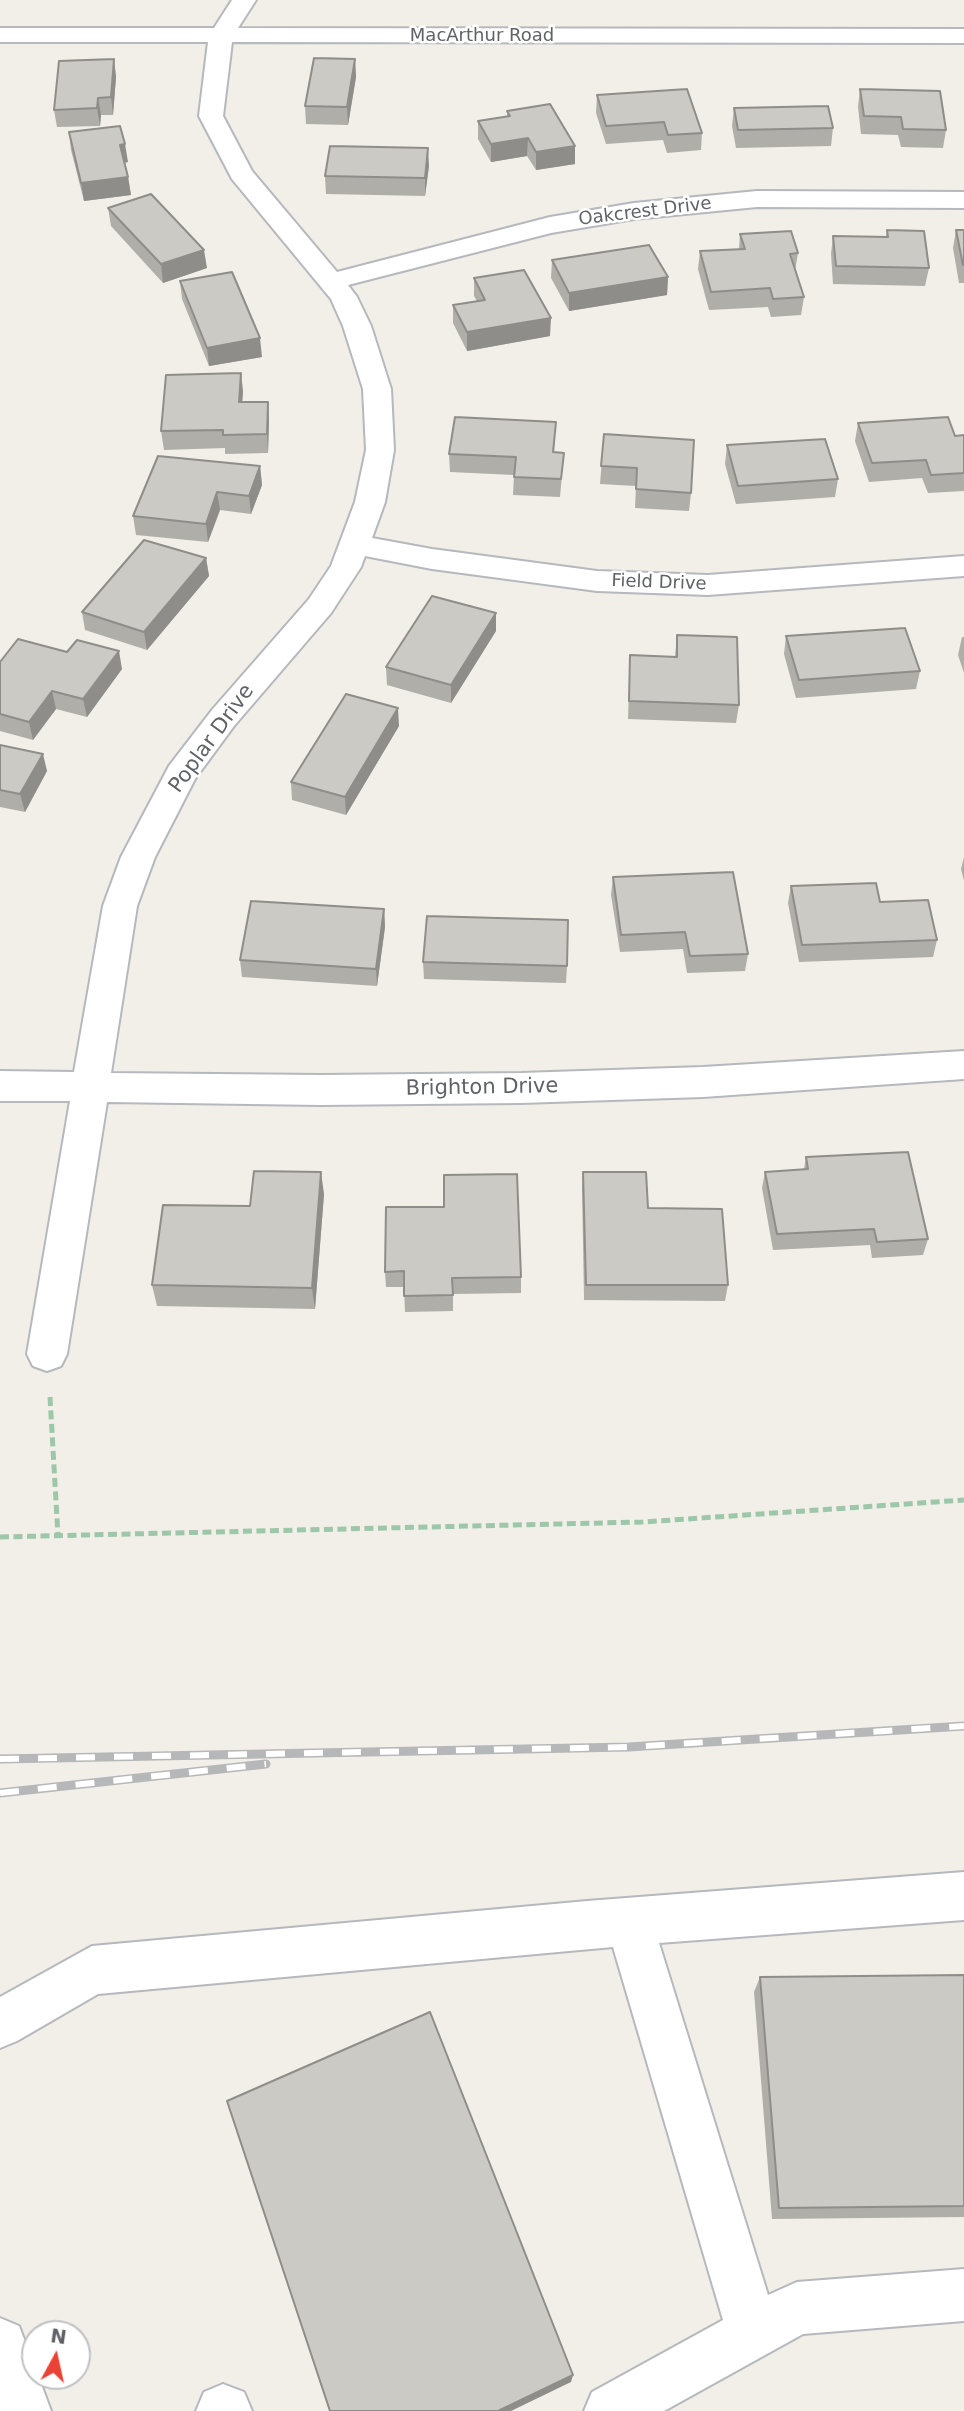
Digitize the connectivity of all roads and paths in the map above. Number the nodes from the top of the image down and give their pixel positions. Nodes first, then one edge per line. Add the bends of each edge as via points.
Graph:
1 (244, 0) edge
2 (0, 36) edge
3 (221, 36) junction
4 (964, 36) edge
5 (964, 200) edge
6 (332, 281) junction
7 (355, 544) junction
8 (964, 566) edge
9 (964, 1065) edge
10 (0, 1086) edge
11 (91, 1088) junction
12 (47, 1354) joint
13 (964, 1500) edge
14 (58, 1536) junction
15 (0, 1537) edge
16 (964, 1896) edge
17 (629, 1922) junction
18 (0, 2024) edge
19 (964, 2295) edge
20 (753, 2333) junction
21 (611, 2411) edge

1 - 3 street
2 - 3 street, MacArthur Road
3 - 4 street, MacArthur Road
3 - 6 street, Poplar Drive via 211,116 241,174
5 - 6 street, Oakcrest Drive via 757,199 634,211 550,225
6 - 7 street, Poplar Drive via 345,297 357,326 377,390 380,450 370,502
7 - 8 street, Field Drive via 597,581 741,583
7 - 11 street, Poplar Drive via 320,606 181,774 138,857 120,906
9 - 11 street, Brighton Drive via 703,1082 535,1087
10 - 11 street, Brighton Drive
11 - 12 street, Poplar Drive
12 - 14 path
13 - 14 path via 643,1522
14 - 15 path
16 - 17 street
17 - 18 street via 92,1970
17 - 20 street
19 - 20 street via 797,2308
20 - 21 street

